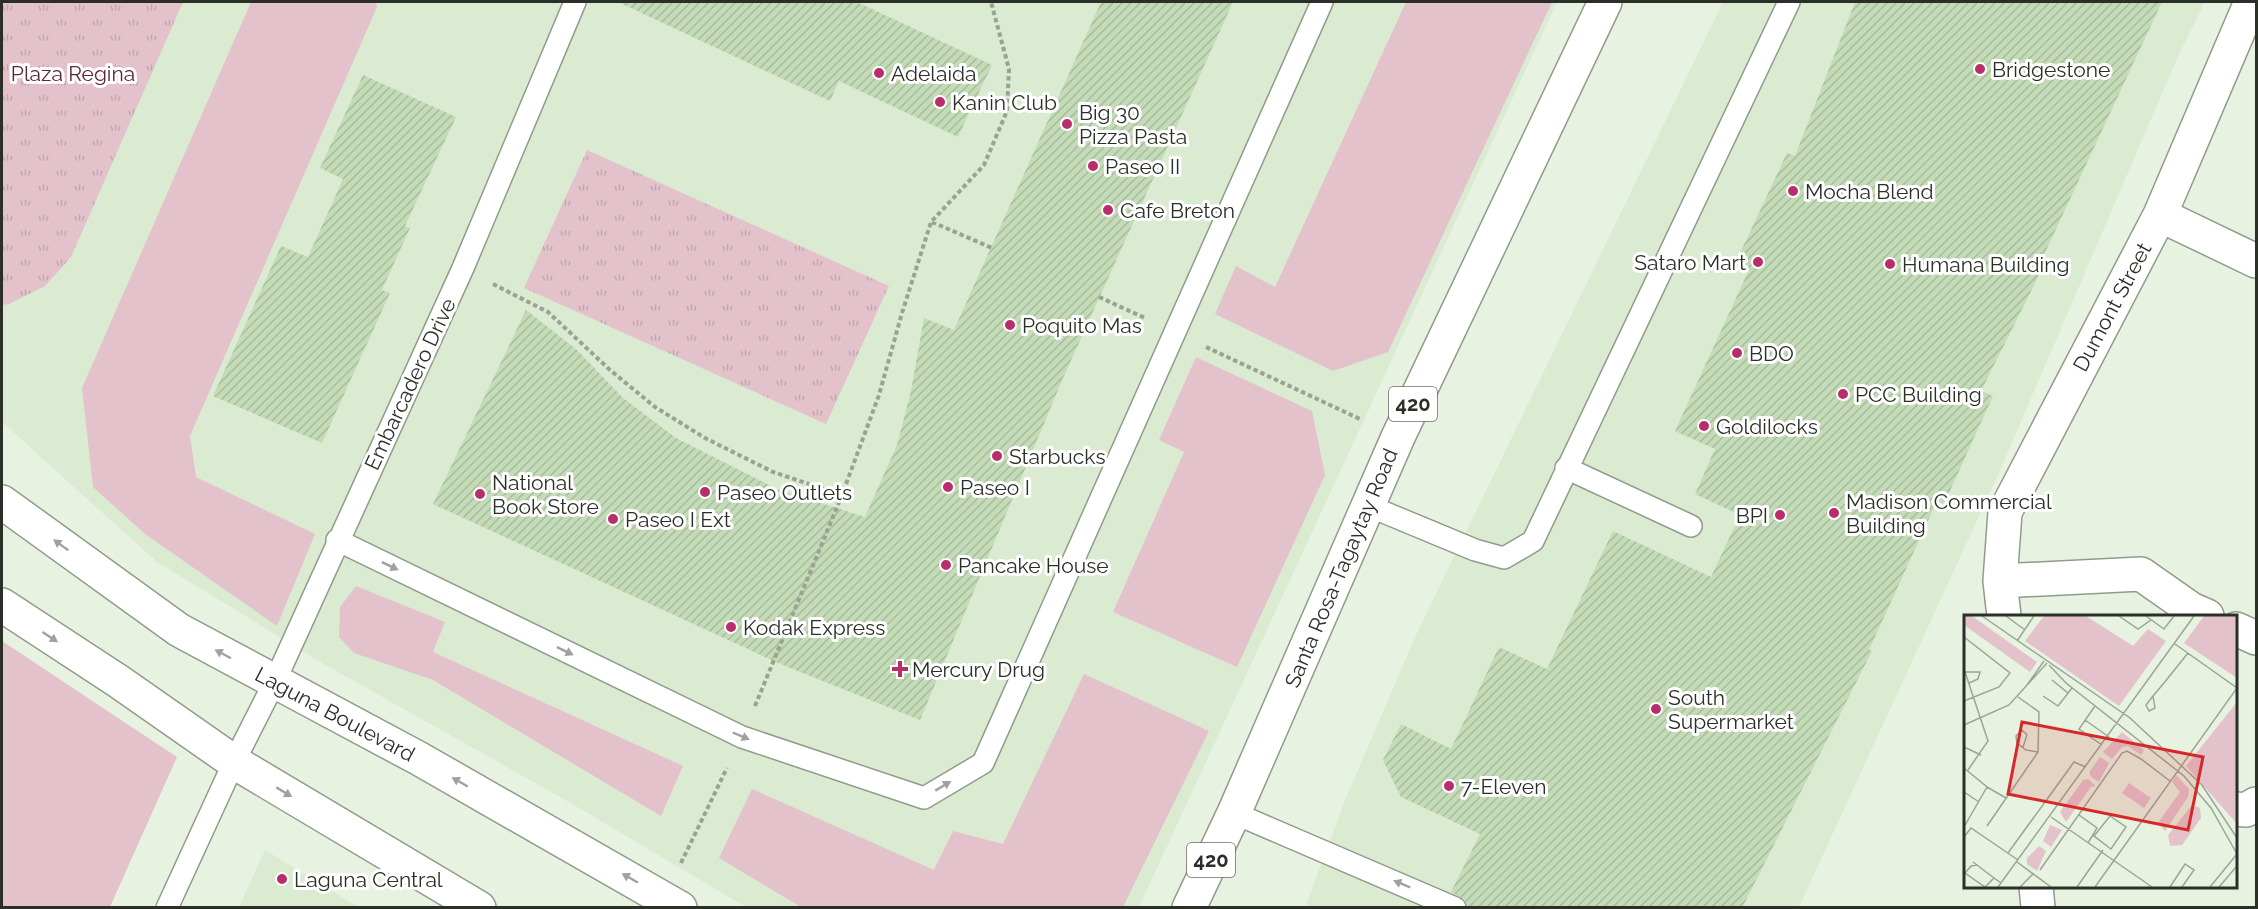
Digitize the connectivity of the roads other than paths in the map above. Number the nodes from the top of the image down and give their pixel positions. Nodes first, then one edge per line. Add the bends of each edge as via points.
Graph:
1 (575, 2) edge
2 (1322, 2) edge
3 (1605, 2) edge
4 (1789, 2) edge
5 (2251, 2) edge
6 (2160, 215) junction
7 (2256, 261) edge
8 (1566, 468) junction
9 (2, 502) edge
10 (1369, 506) junction
11 (1691, 526) dead end
12 (338, 540) junction
13 (2000, 582) junction
14 (2, 605) edge
15 (2195, 614) edge
16 (2004, 615) edge
17 (2237, 630) edge
18 (2256, 638) edge
19 (275, 681) junction
20 (234, 762) junction
21 (2256, 804) edge
22 (2237, 809) edge
23 (1234, 813) junction
24 (2036, 888) edge
25 (167, 908) edge
26 (479, 908) edge
27 (680, 908) edge
28 (1189, 908) edge
29 (1455, 908) edge
30 (2038, 908) edge

1 - 12 lane, Embarcadero Drive via 463,268
12 -> 2 lane via 742,737 924,798 983,763
3 - 10 main road, Santa Rosa-Tagaytay Road / 420
4 - 8 lane
5 - 6 main road, Dumont Street
6 - 7 main road
6 - 13 main road, Dumont Street via 2005,512
8 - 10 lane via 1533,542 1504,558
8 - 11 lane
19 -> 9 main road, Laguna Boulevard via 179,630
10 - 23 main road, Santa Rosa-Tagaytay Road / 420
12 - 19 lane, Embarcadero Drive
13 - 15 main road via 2142,574
13 - 16 main road, Dumont Street
14 -> 20 main road
17 - 18 main road
19 - 20 lane, Embarcadero Drive
27 -> 19 main road, Laguna Boulevard
20 - 25 lane, Embarcadero Drive
20 -> 26 main road
21 - 22 main road via 2246,810
23 - 28 main road, Santa Rosa-Tagaytay Road / 420
29 -> 23 lane
24 - 30 main road

